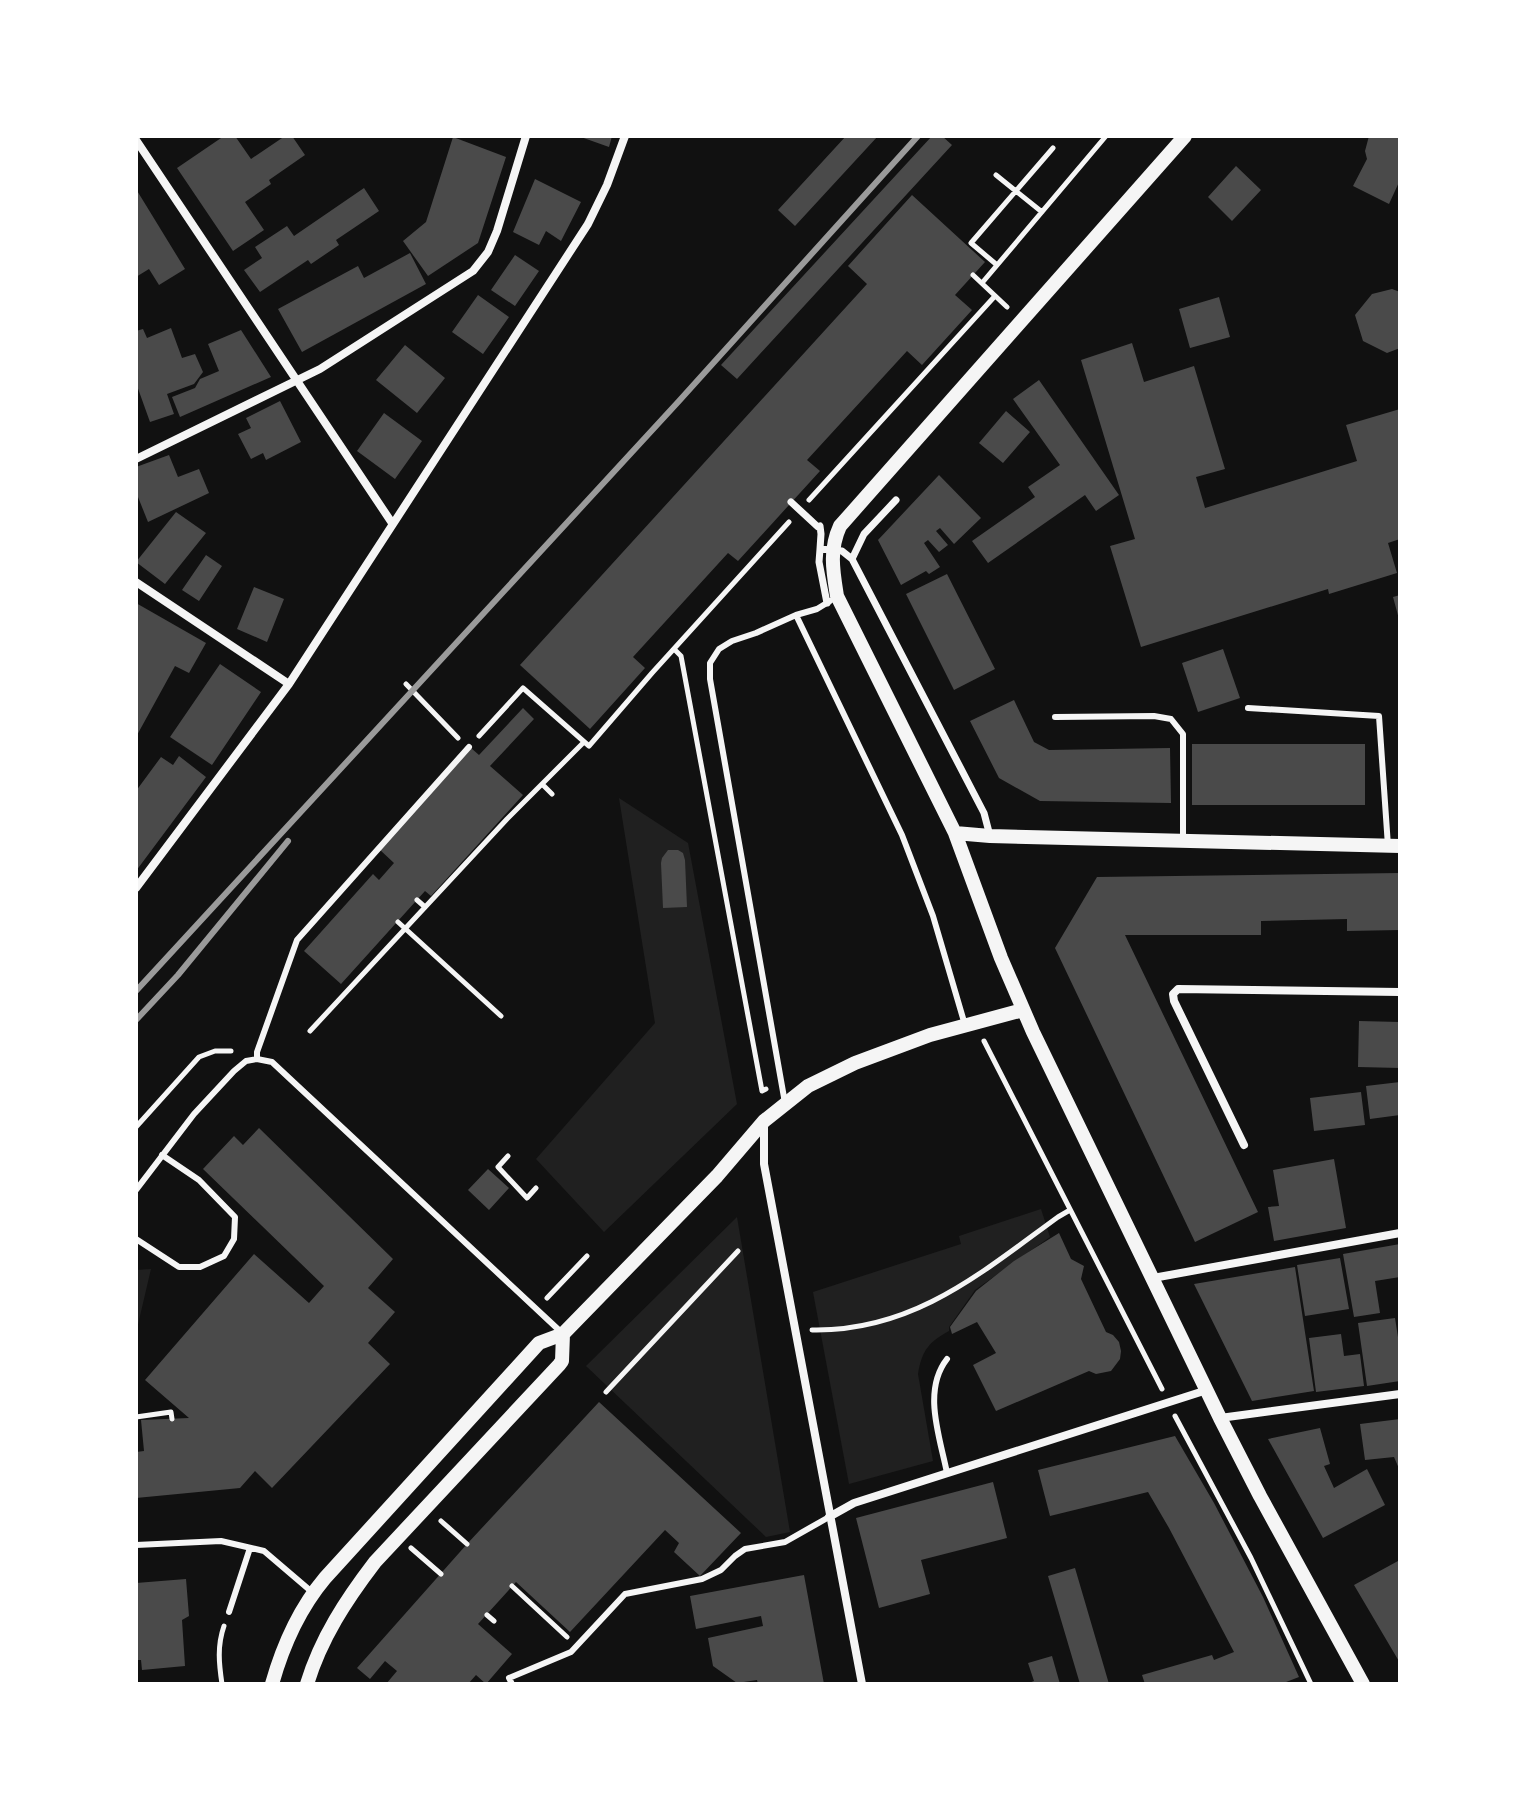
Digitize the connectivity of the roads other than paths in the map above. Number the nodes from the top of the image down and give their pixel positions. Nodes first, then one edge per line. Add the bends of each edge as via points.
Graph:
1 (526, 136) edge
2 (625, 136) edge
3 (1185, 136) edge
4 (136, 140) edge
5 (296, 380) junction
6 (136, 459) edge
7 (896, 500) dead end
8 (791, 502) dead end
9 (392, 523) junction
10 (826, 550) junction
11 (852, 559) junction
12 (136, 582) edge
13 (832, 600) junction
14 (796, 615) junction
15 (289, 684) junction
16 (1248, 708) dead end
17 (1055, 717) dead end
18 (469, 747) road end
19 (955, 833) junction
20 (990, 836) junction
21 (1183, 841) junction
22 (1394, 846) edge
23 (136, 888) edge
24 (1400, 992) edge
25 (1023, 1010) junction
26 (970, 1024) junction
27 (257, 1056) junction
28 (785, 1103) junction
29 (764, 1121) junction
30 (1244, 1145) dead end
31 (162, 1155) junction
32 (136, 1190) edge
33 (1400, 1233) edge
34 (136, 1239) edge
35 (1153, 1278) junction
36 (563, 1334) junction
37 (947, 1359) dead end
38 (1207, 1390) junction
39 (1400, 1394) edge
40 (1220, 1418) junction
41 (947, 1473) junction
42 (829, 1517) junction
43 (136, 1545) edge
44 (250, 1548) junction
45 (313, 1593) junction
46 (229, 1612) road end
47 (272, 1684) edge
48 (307, 1684) edge
49 (512, 1684) edge
50 (862, 1684) edge
51 (1363, 1684) edge

1 - 5 street via 497,231 473,271
2 - 9 street via 588,224
3 - 10 street via 840,526
4 - 5 street
5 - 6 street
5 - 9 street
7 - 11 street via 864,534
8 - 10 street via 820,526
9 - 15 street
10 - 11 street via 842,551
10 - 13 street via 832,566
11 - 20 street via 984,813
12 - 15 street
13 - 14 lane
13 - 19 street
14 - 26 lane via 902,835
14 - 28 lane via 719,649 710,663
15 - 23 street
16 - 22 lane via 1379,716
17 - 21 lane via 1171,719 1183,734
18 - 27 lane via 297,940
19 - 20 street
19 - 25 street
20 - 21 street
21 - 22 street
24 - 30 street via 1178,989 1174,1001
25 - 26 street
25 - 35 street
26 - 28 street via 855,1063
27 - 31 lane via 234,1071
27 - 36 lane via 272,1062
28 - 29 street
29 - 36 street
29 - 42 street via 764,1164
31 - 32 lane
31 - 34 lane via 199,1180 235,1217 234,1239 224,1256 200,1267 179,1267
33 - 35 street
35 - 38 street
36 - 45 street via 539,1343
36 - 48 street via 559,1365 375,1562 346,1601
37 - 41 lane via 934,1388
38 - 40 street
38 - 41 street
39 - 40 street
40 - 51 street
41 - 42 street via 854,1503
42 - 49 lane via 785,1542 745,1549 702,1579 625,1594 571,1652 509,1678
42 - 50 street
43 - 44 lane via 221,1541
44 - 45 lane via 264,1551
44 - 46 lane
45 - 47 street via 295,1622

